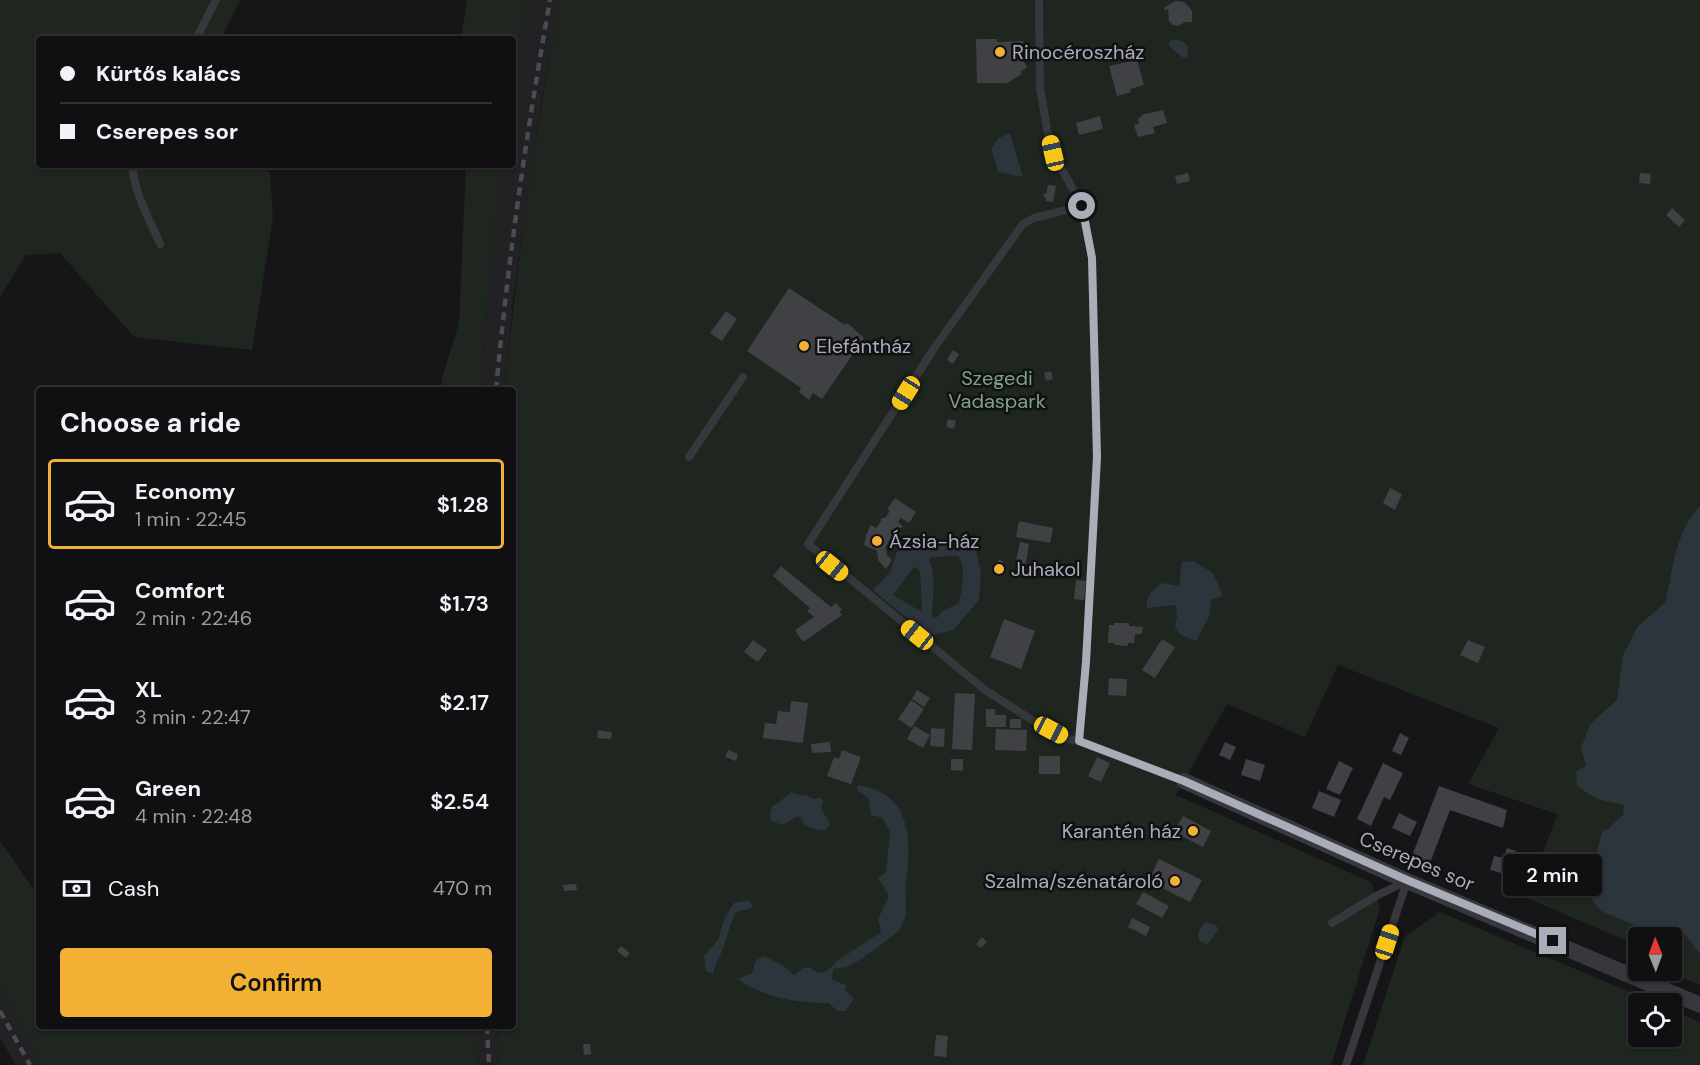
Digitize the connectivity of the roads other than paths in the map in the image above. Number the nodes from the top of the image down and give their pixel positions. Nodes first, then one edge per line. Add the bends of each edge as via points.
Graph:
1 (216, 0) edge
2 (1039, 0) edge
3 (198, 36) edge
4 (133, 168) edge
5 (1082, 206) junction
6 (160, 244) dead end
7 (743, 376) dead end
8 (689, 457) dead end
9 (1079, 741) junction
10 (1184, 781) joint
11 (1407, 880) junction
12 (1332, 923) dead end
13 (1700, 1005) edge
14 (1346, 1065) edge

1 - 3 lane
2 - 5 lane via 1040,88 1047,129 1053,153
4 - 6 lane via 136,186
5 - 9 lane via 1092,258 1097,457
5 - 9 lane via 1023,224 935,347 808,544 985,690 1035,722
7 - 8 lane
9 - 10 lane
10 - 11 street, Cserepes sor
11 - 12 lane
11 - 13 street, Cserepes sor
11 - 14 lane

